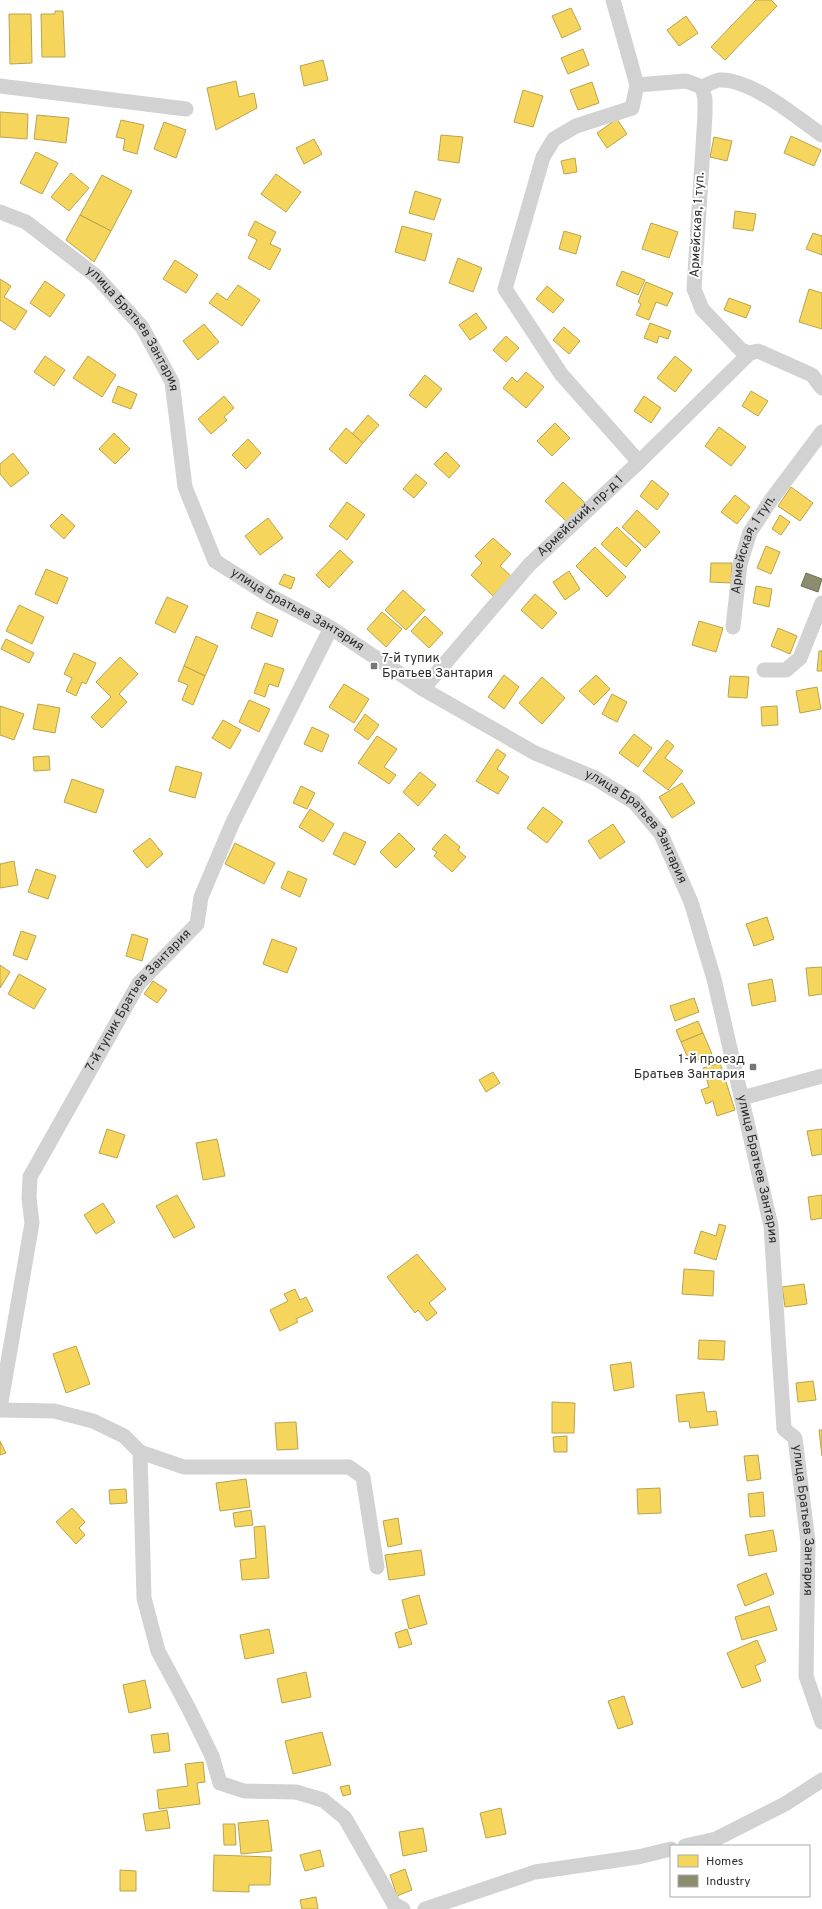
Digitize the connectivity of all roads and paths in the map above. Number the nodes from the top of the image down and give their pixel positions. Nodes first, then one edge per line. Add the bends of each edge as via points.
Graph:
1 (613, 0) edge
2 (637, 85) junction
3 (0, 86) edge
4 (702, 87) junction
5 (186, 109) dead end
6 (822, 135) edge
7 (0, 212) edge
8 (750, 353) junction
9 (822, 388) edge
10 (822, 432) edge
11 (640, 462) junction
12 (822, 603) edge
13 (733, 627) dead end
14 (331, 628) junction
15 (764, 670) dead end
16 (422, 689) junction
17 (822, 1076) edge
18 (742, 1098) junction
19 (0, 1409) edge
20 (140, 1452) junction
21 (815, 1540) edge
22 (377, 1567) dead end
23 (822, 1722) edge
24 (822, 1780) edge
25 (689, 1845) edge
26 (670, 1849) edge
27 (403, 1909) edge
28 (425, 1909) edge

1 - 2 street
2 - 4 street via 686,81
2 - 11 street via 632,108 576,126 554,139 543,157 505,289 561,374
3 - 5 street
4 - 6 street via 718,80 735,82 760,93
4 - 8 street, Армейская, 1 туп. via 705,116 694,290 702,308 716,324 741,350
7 - 14 street, улица Братьев Зантария via 26,222 90,272 142,327 172,382 185,487 215,561 270,596
8 - 9 street, Армейская, 1 туп. via 758,351 812,375
8 - 11 street, Армейский, пр-д 1
10 - 13 street, Армейская, 1 туп. via 770,500 750,532 740,564
11 - 16 street, Армейский, пр-д 1 via 529,565
12 - 15 street via 800,658 786,670
14 - 16 street, улица Братьев Зантария
14 - 19 street, 7-й тупик Братьев Зантария via 233,822 201,897 197,924 139,982 30,1176 32,1223
16 - 18 street, улица Братьев Зантария via 535,753 601,782 634,802 661,834 691,902 714,979
17 - 18 street
18 - 21 street, улица Братьев Зантария via 771,1226 784,1429 796,1438
19 - 20 street via 54,1412 93,1421 124,1436
20 - 22 street via 184,1467 349,1467 363,1477
20 - 27 street via 144,1598 158,1651 212,1756 220,1783 244,1791 296,1792 323,1800 345,1818 394,1904
21 - 23 street, улица Братьев Зантария via 806,1676
24 - 25 street via 785,1804 716,1839
26 - 28 street via 638,1857 534,1872

